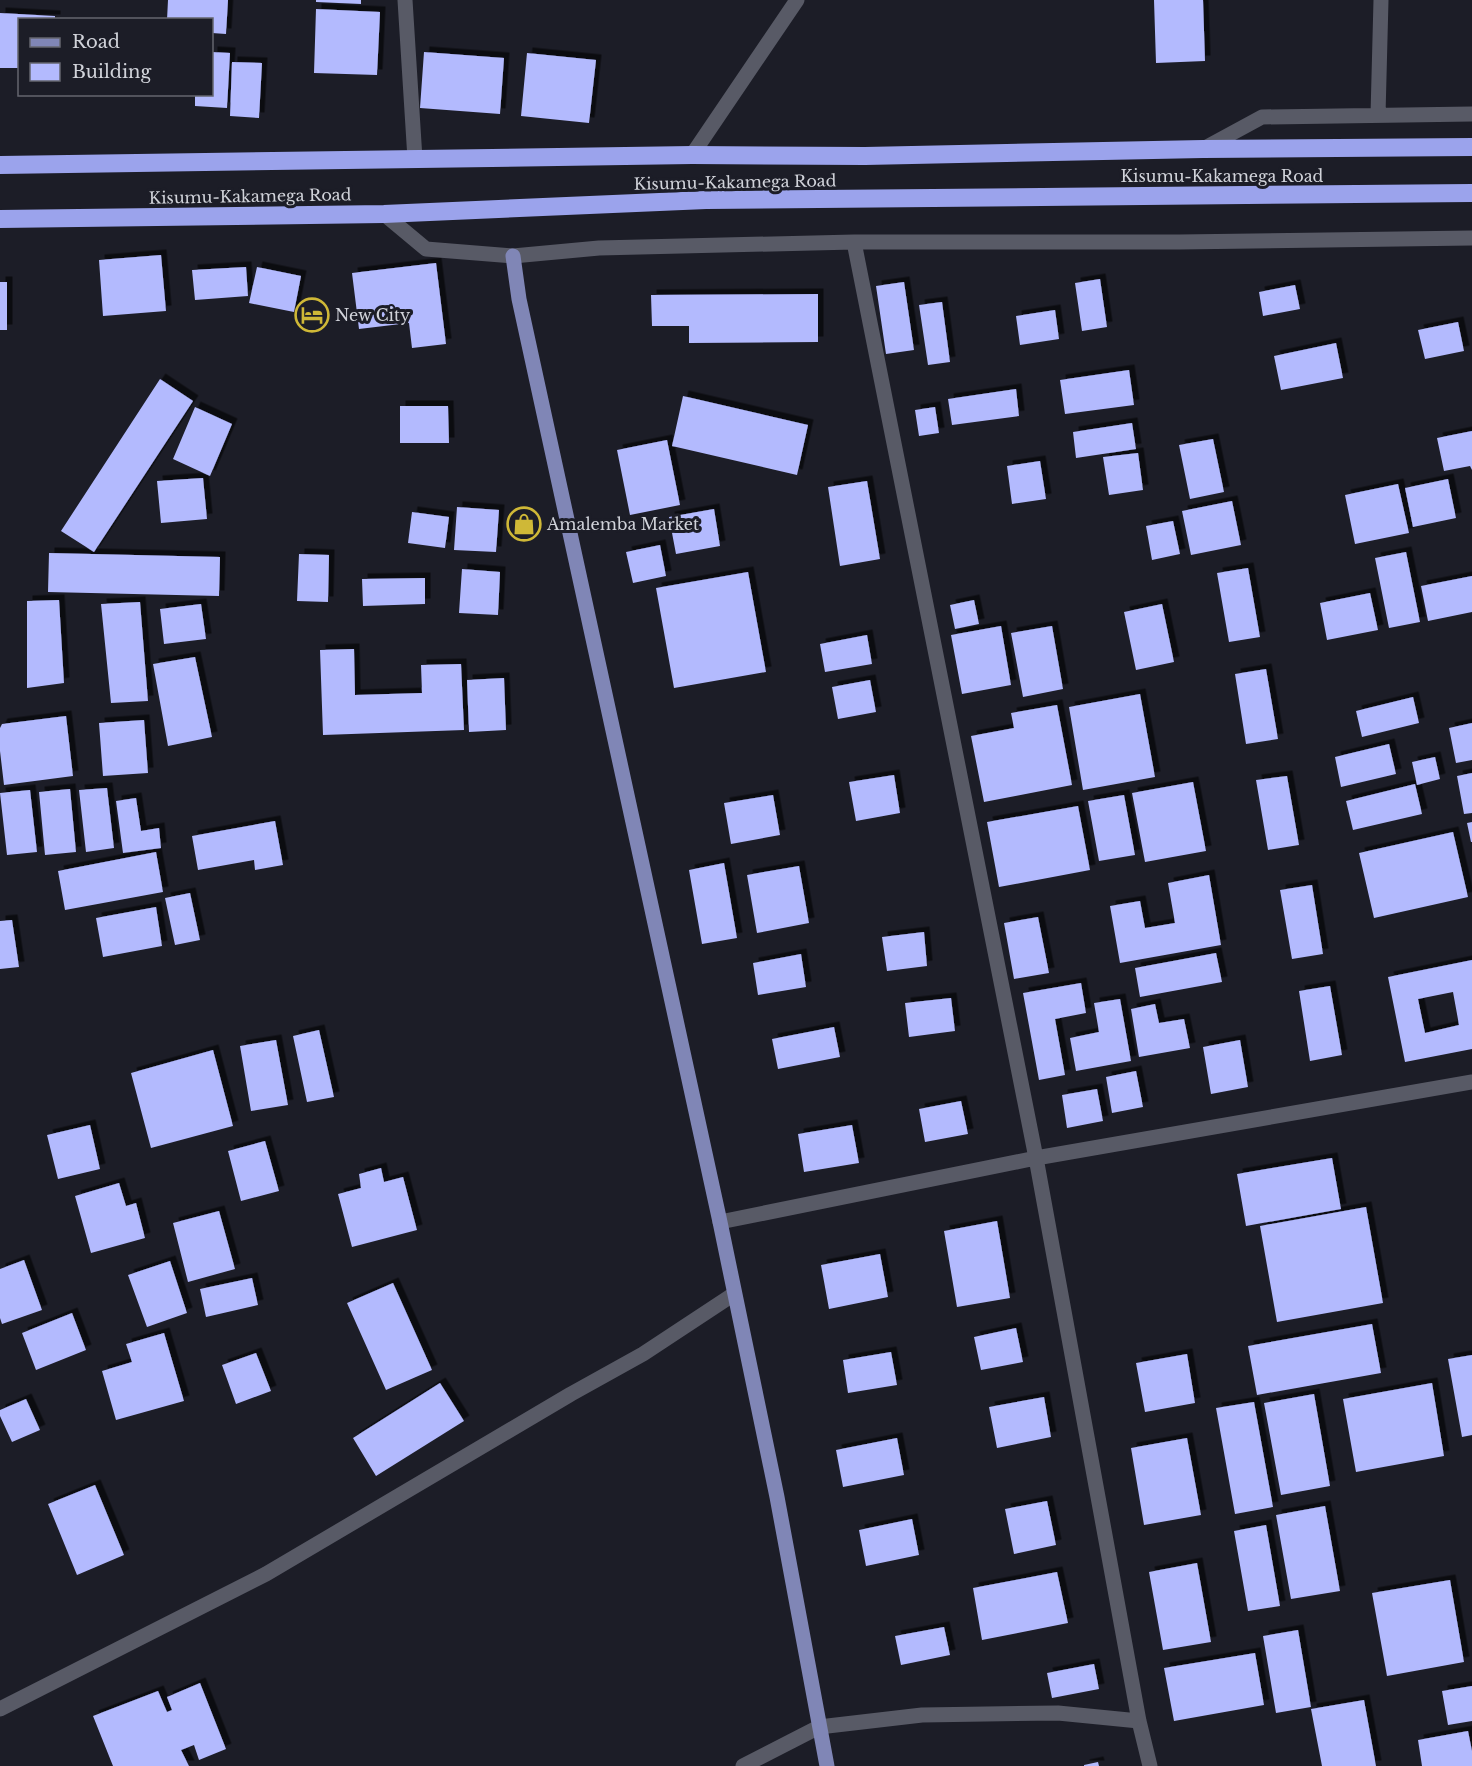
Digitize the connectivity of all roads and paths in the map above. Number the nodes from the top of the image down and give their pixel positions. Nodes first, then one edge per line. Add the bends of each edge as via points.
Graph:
1 (405, 0) edge
2 (797, 0) edge
3 (1381, 0) edge
4 (1472, 114) edge
5 (1378, 115) junction
6 (1472, 147) edge
7 (1203, 149) junction
8 (692, 155) junction
9 (415, 159) junction
10 (0, 165) edge
11 (1472, 193) edge
12 (384, 214) junction
13 (0, 219) edge
14 (1472, 238) edge
15 (854, 242) junction
16 (513, 256) junction
17 (1472, 1082) edge
18 (1036, 1158) junction
19 (720, 1222) junction
20 (734, 1294) junction
21 (0, 1709) edge
22 (1140, 1721) junction
23 (819, 1727) junction
24 (743, 1766) edge
25 (827, 1766) edge
26 (1150, 1766) edge

1 - 9 street
2 - 8 street
3 - 5 street
4 - 5 street
5 - 7 street via 1262,117
6 - 7 highway, Kisumu-Kakamega Road
7 - 8 highway, Kisumu-Kakamega Road via 865,156
8 - 9 highway, Kisumu-Kakamega Road
9 - 10 highway, Kisumu-Kakamega Road
11 - 12 highway, Kisumu-Kakamega Road via 706,200
12 - 13 highway, Kisumu-Kakamega Road
12 - 16 street via 426,249
14 - 15 street
15 - 16 street via 599,248
15 - 18 street
16 - 19 main road
17 - 18 street
18 - 19 street
18 - 22 street
19 - 20 main road
20 - 21 street via 643,1354 266,1574
20 - 23 main road via 777,1497
22 - 23 street via 1058,1713 922,1715
22 - 26 street
23 - 24 street
23 - 25 main road

